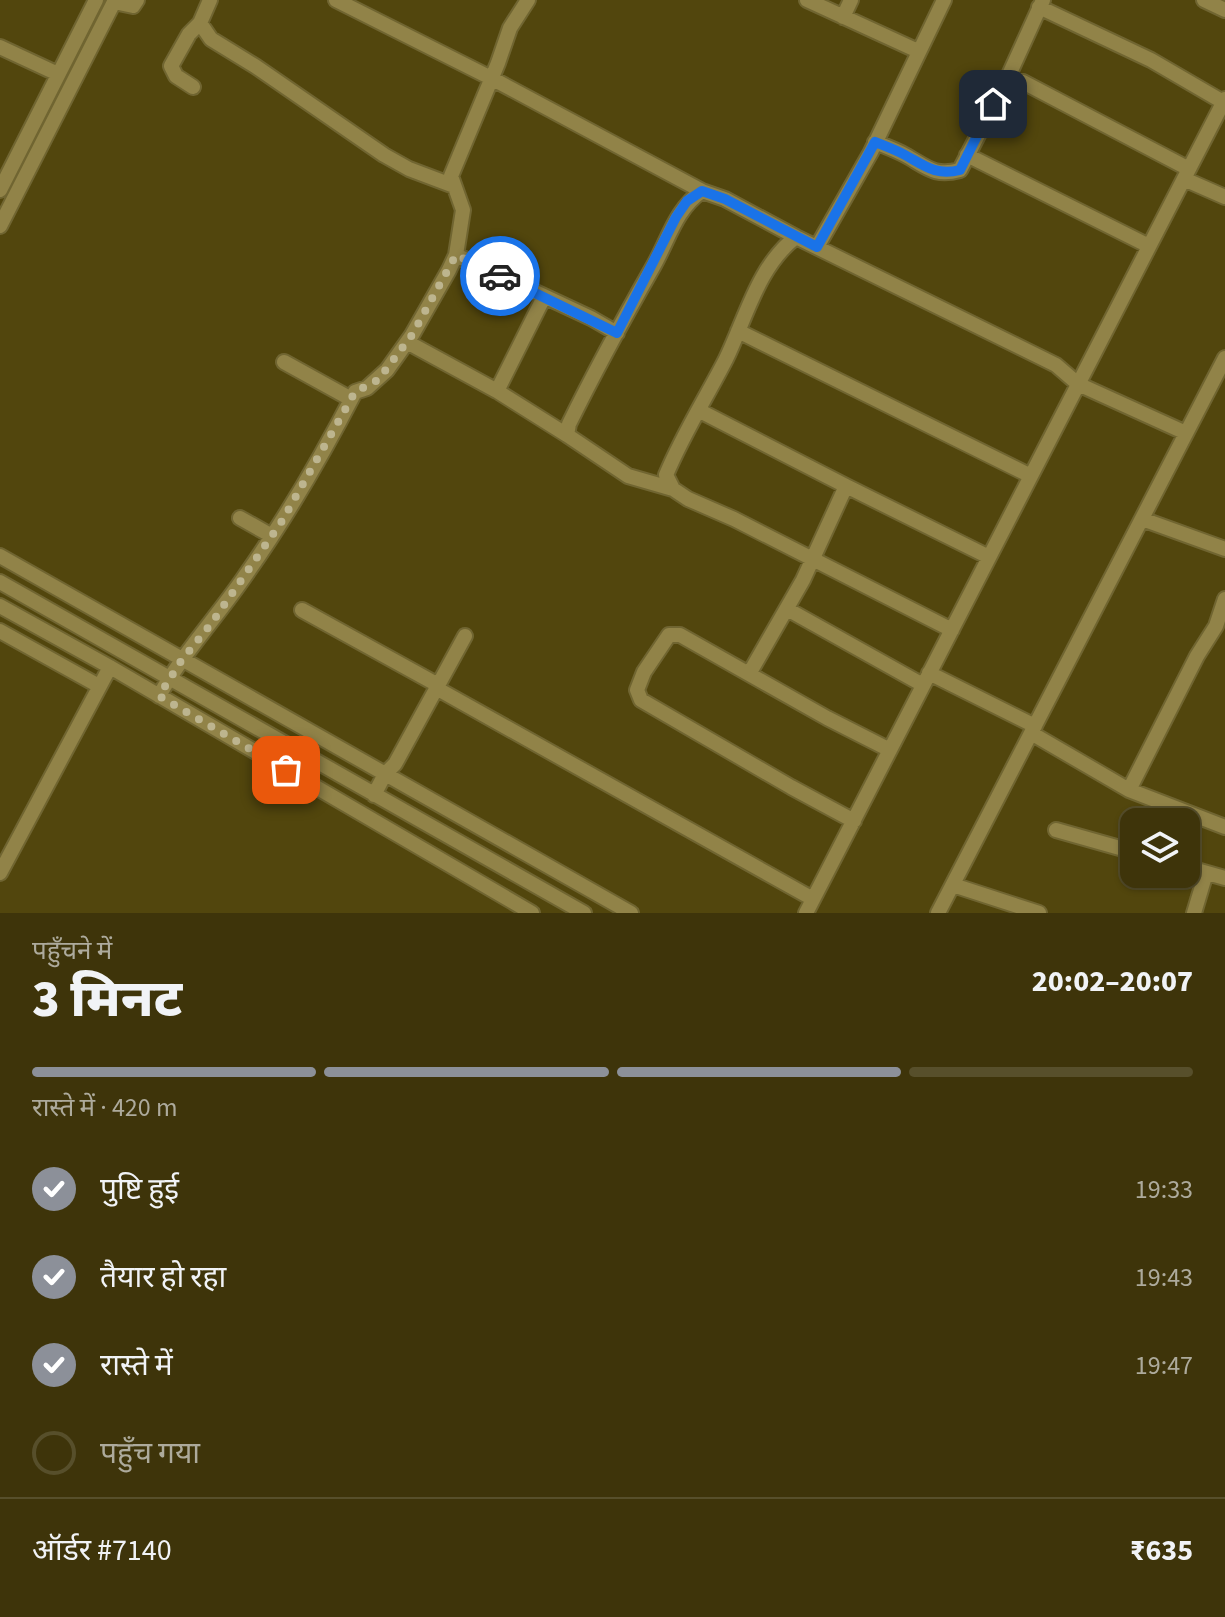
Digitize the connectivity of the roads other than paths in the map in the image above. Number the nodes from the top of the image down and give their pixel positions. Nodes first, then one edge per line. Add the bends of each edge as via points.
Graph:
1 (96, 0) edge
2 (137, 0) edge
3 (210, 0) edge
4 (336, 0) edge
5 (528, 0) edge
6 (807, 0) edge
7 (851, 0) edge
8 (944, 0) edge
9 (1204, 0) edge
10 (115, 1) edge
11 (1041, 3) edge
12 (1225, 10) edge
13 (843, 17) junction
14 (200, 23) junction
15 (0, 47) edge
16 (918, 51) junction
17 (58, 74) junction
18 (491, 78) junction
19 (1005, 81) junction
20 (193, 87) dead end
21 (1224, 100) edge
22 (875, 142) junction
23 (967, 155) junction
24 (1186, 174) junction
25 (454, 186) junction
26 (0, 190) edge
27 (702, 191) junction
28 (1225, 197) edge
29 (0, 226) edge
30 (796, 237) junction
31 (1149, 246) junction
32 (817, 247) junction
33 (456, 255) junction
34 (544, 297) junction
35 (738, 331) junction
36 (617, 333) junction
37 (407, 342) junction
38 (284, 362) dead end
39 (1223, 366) edge
40 (1078, 384) junction
41 (497, 391) junction
42 (351, 399) junction
43 (700, 411) junction
44 (1186, 433) junction
45 (567, 435) junction
46 (1031, 476) junction
47 (846, 486) junction
48 (673, 489) junction
49 (240, 518) dead end
50 (1142, 519) junction
51 (272, 536) junction
52 (1225, 549) edge
53 (0, 556) edge
54 (989, 557) junction
55 (812, 559) junction
56 (0, 582) edge
57 (1225, 599) edge
58 (0, 606) edge
59 (787, 609) junction
60 (302, 610) dead end
61 (1220, 627) edge
62 (952, 630) junction
63 (0, 631) edge
64 (465, 636) dead end
65 (181, 661) junction
66 (110, 667) junction
67 (749, 674) junction
68 (169, 678) junction
69 (926, 679) junction
70 (99, 686) junction
71 (437, 686) junction
72 (159, 696) junction
73 (1033, 730) junction
74 (890, 750) junction
75 (385, 774) junction
76 (1129, 790) junction
77 (374, 795) junction
78 (854, 821) junction
79 (1225, 827) edge
80 (1056, 830) dead end
81 (1120, 848) edge
82 (1200, 871) edge
83 (0, 873) edge
84 (1206, 873) junction
85 (1225, 878) edge
86 (953, 885) junction
87 (813, 899) junction
88 (532, 913) edge
89 (584, 913) edge
90 (631, 913) edge
91 (806, 913) edge
92 (938, 913) edge
93 (1039, 913) edge
94 (1194, 913) edge

1 - 17 street
2 - 10 street via 133,6
3 - 14 street
4 - 18 street
5 - 18 street via 510,28
6 - 13 street
7 - 13 street
8 - 16 street
9 - 12 street
10 - 29 street
11 - 19 street
11 - 21 street
13 - 16 street
14 - 20 street via 171,66
14 - 25 street via 211,39 384,155
15 - 17 street
16 - 22 street
17 - 26 street
18 - 25 street via 451,176
18 - 27 street
19 - 23 street
19 - 24 street via 1023,82
21 - 24 street
22 - 23 street via 945,174 960,170
22 - 32 street
23 - 31 street
24 - 28 street
24 - 31 street
25 - 33 street via 463,210
27 - 30 street
27 - 36 street via 676,217
30 - 32 street
30 - 35 street via 778,252
31 - 40 street
32 - 40 street via 1056,365
33 - 34 street
33 - 37 street
34 - 36 street
34 - 41 street
35 - 43 street
35 - 46 street
36 - 45 street
37 - 41 street
37 - 42 street via 387,370
38 - 42 street
39 - 44 street
40 - 44 street
40 - 46 street
41 - 45 street
42 - 51 street
43 - 47 street
43 - 48 street via 666,475
44 - 50 street
45 - 48 street via 628,476
46 - 54 street
47 - 54 street
47 - 55 street
48 - 55 street
49 - 51 street
50 - 52 street
50 - 73 street
51 - 65 street
53 - 65 street
54 - 62 street
55 - 59 street
55 - 62 street
56 - 68 street
57 - 61 street
58 - 66 street
59 - 67 street
59 - 69 street
60 - 71 street
61 - 76 street via 1197,656
62 - 69 street
63 - 70 street
64 - 71 street
65 - 68 street
65 - 75 street
66 - 70 street
66 - 72 street
67 - 74 street
67 - 78 street via 680,635 669,635 637,690 652,707
68 - 72 street
68 - 77 street
69 - 73 street
69 - 74 street
70 - 83 street
71 - 75 street
71 - 87 street
72 - 88 street
73 - 76 street
73 - 86 street
74 - 78 street
75 - 77 street
75 - 90 street
76 - 79 street
77 - 89 street
78 - 87 street
80 - 81 street
82 - 84 street
84 - 85 street
84 - 94 street
86 - 92 street
86 - 93 street
87 - 91 street

